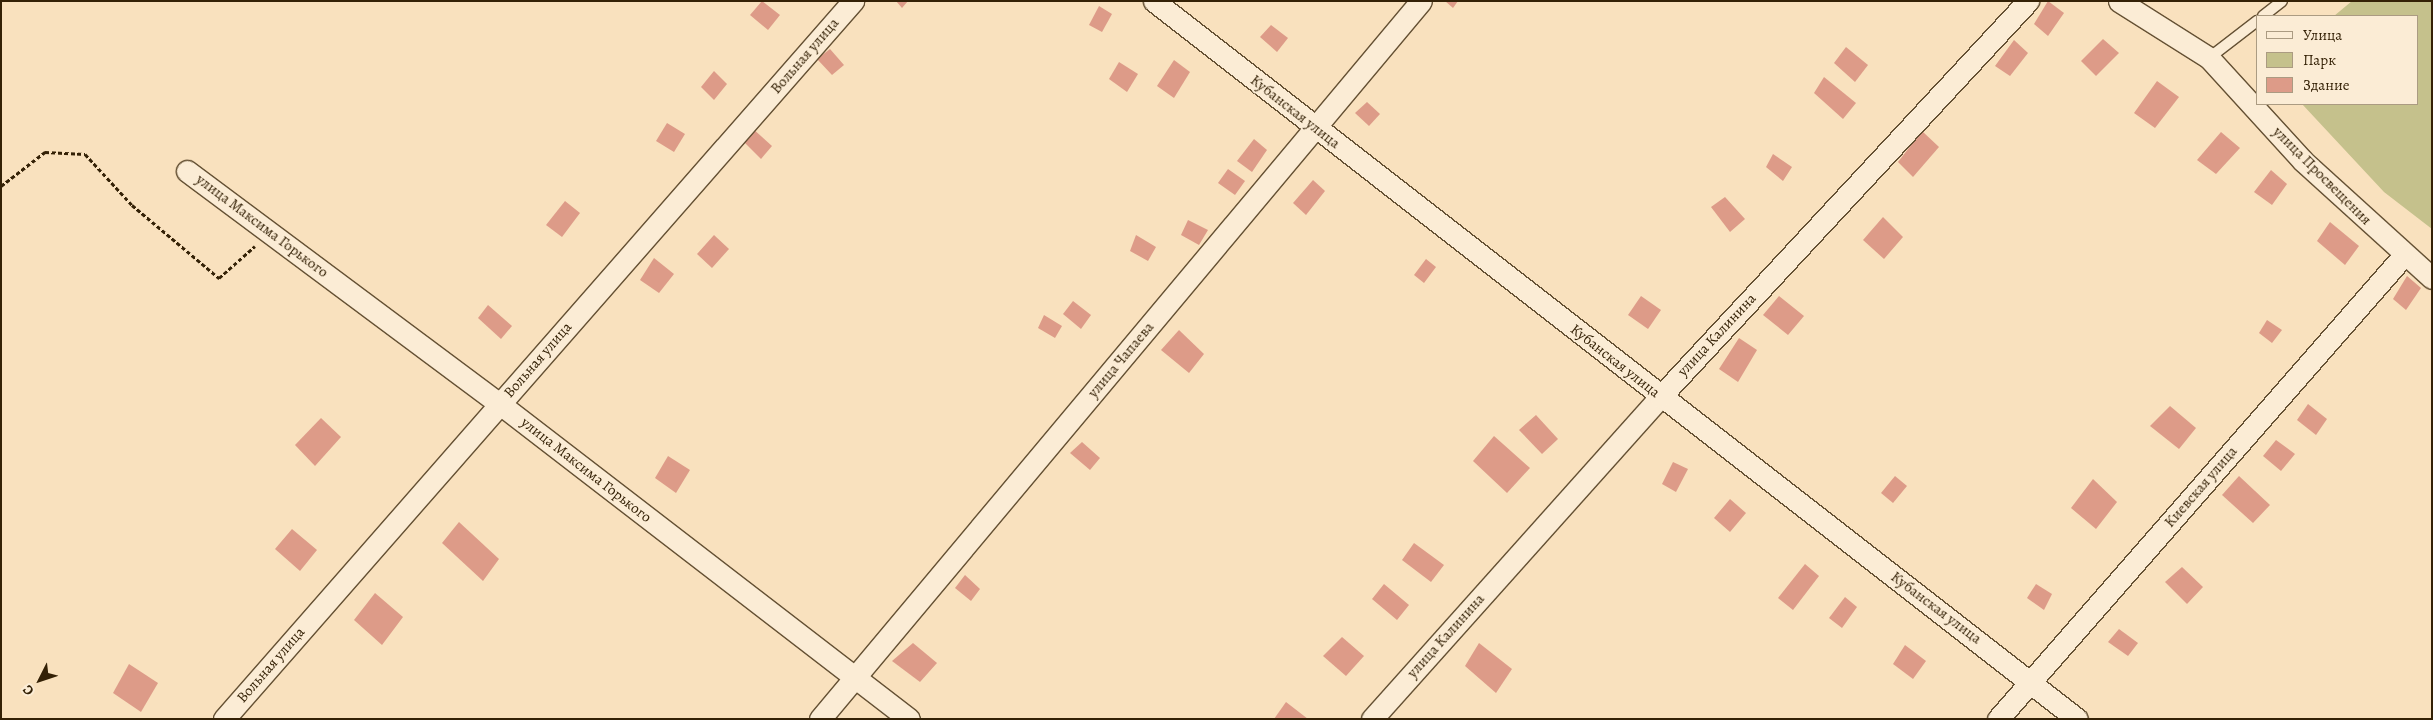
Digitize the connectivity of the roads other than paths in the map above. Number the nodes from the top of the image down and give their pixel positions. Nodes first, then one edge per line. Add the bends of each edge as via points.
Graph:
1 (853, 1) edge
2 (1154, 1) edge
3 (1421, 1) edge
4 (2028, 1) edge
5 (2119, 1) edge
6 (2282, 1) edge
7 (2264, 15) edge
8 (2256, 22) edge
9 (2209, 58) junction
10 (1316, 128) junction
11 (187, 170) dead end
12 (2404, 255) junction
13 (2432, 278) edge
14 (1660, 397) junction
15 (500, 404) junction
16 (855, 678) junction
17 (2031, 681) junction
18 (224, 719) edge
19 (820, 719) edge
20 (909, 719) edge
21 (1372, 719) edge
22 (1998, 719) edge
23 (2077, 719) edge

1 - 15 street, Вольная улица
2 - 10 street, Кубанская улица
3 - 10 street, улица Чапаева
4 - 14 street, улица Калинина
5 - 9 street, улица Просвещения
6 - 7 lane
8 - 9 lane
9 - 12 street, улица Просвещения via 2303,161
10 - 14 street, Кубанская улица
10 - 16 street, улица Чапаева
11 - 15 street, улица Максима Горького
12 - 13 street, улица Просвещения
12 - 17 street, Киевская улица
14 - 17 street, Кубанская улица
14 - 21 street, улица Калинина
15 - 16 street, улица Максима Горького
15 - 18 street, Вольная улица
16 - 19 street, улица Чапаева
16 - 20 street, улица Максима Горького
17 - 22 street, Киевская улица
17 - 23 street, Кубанская улица

